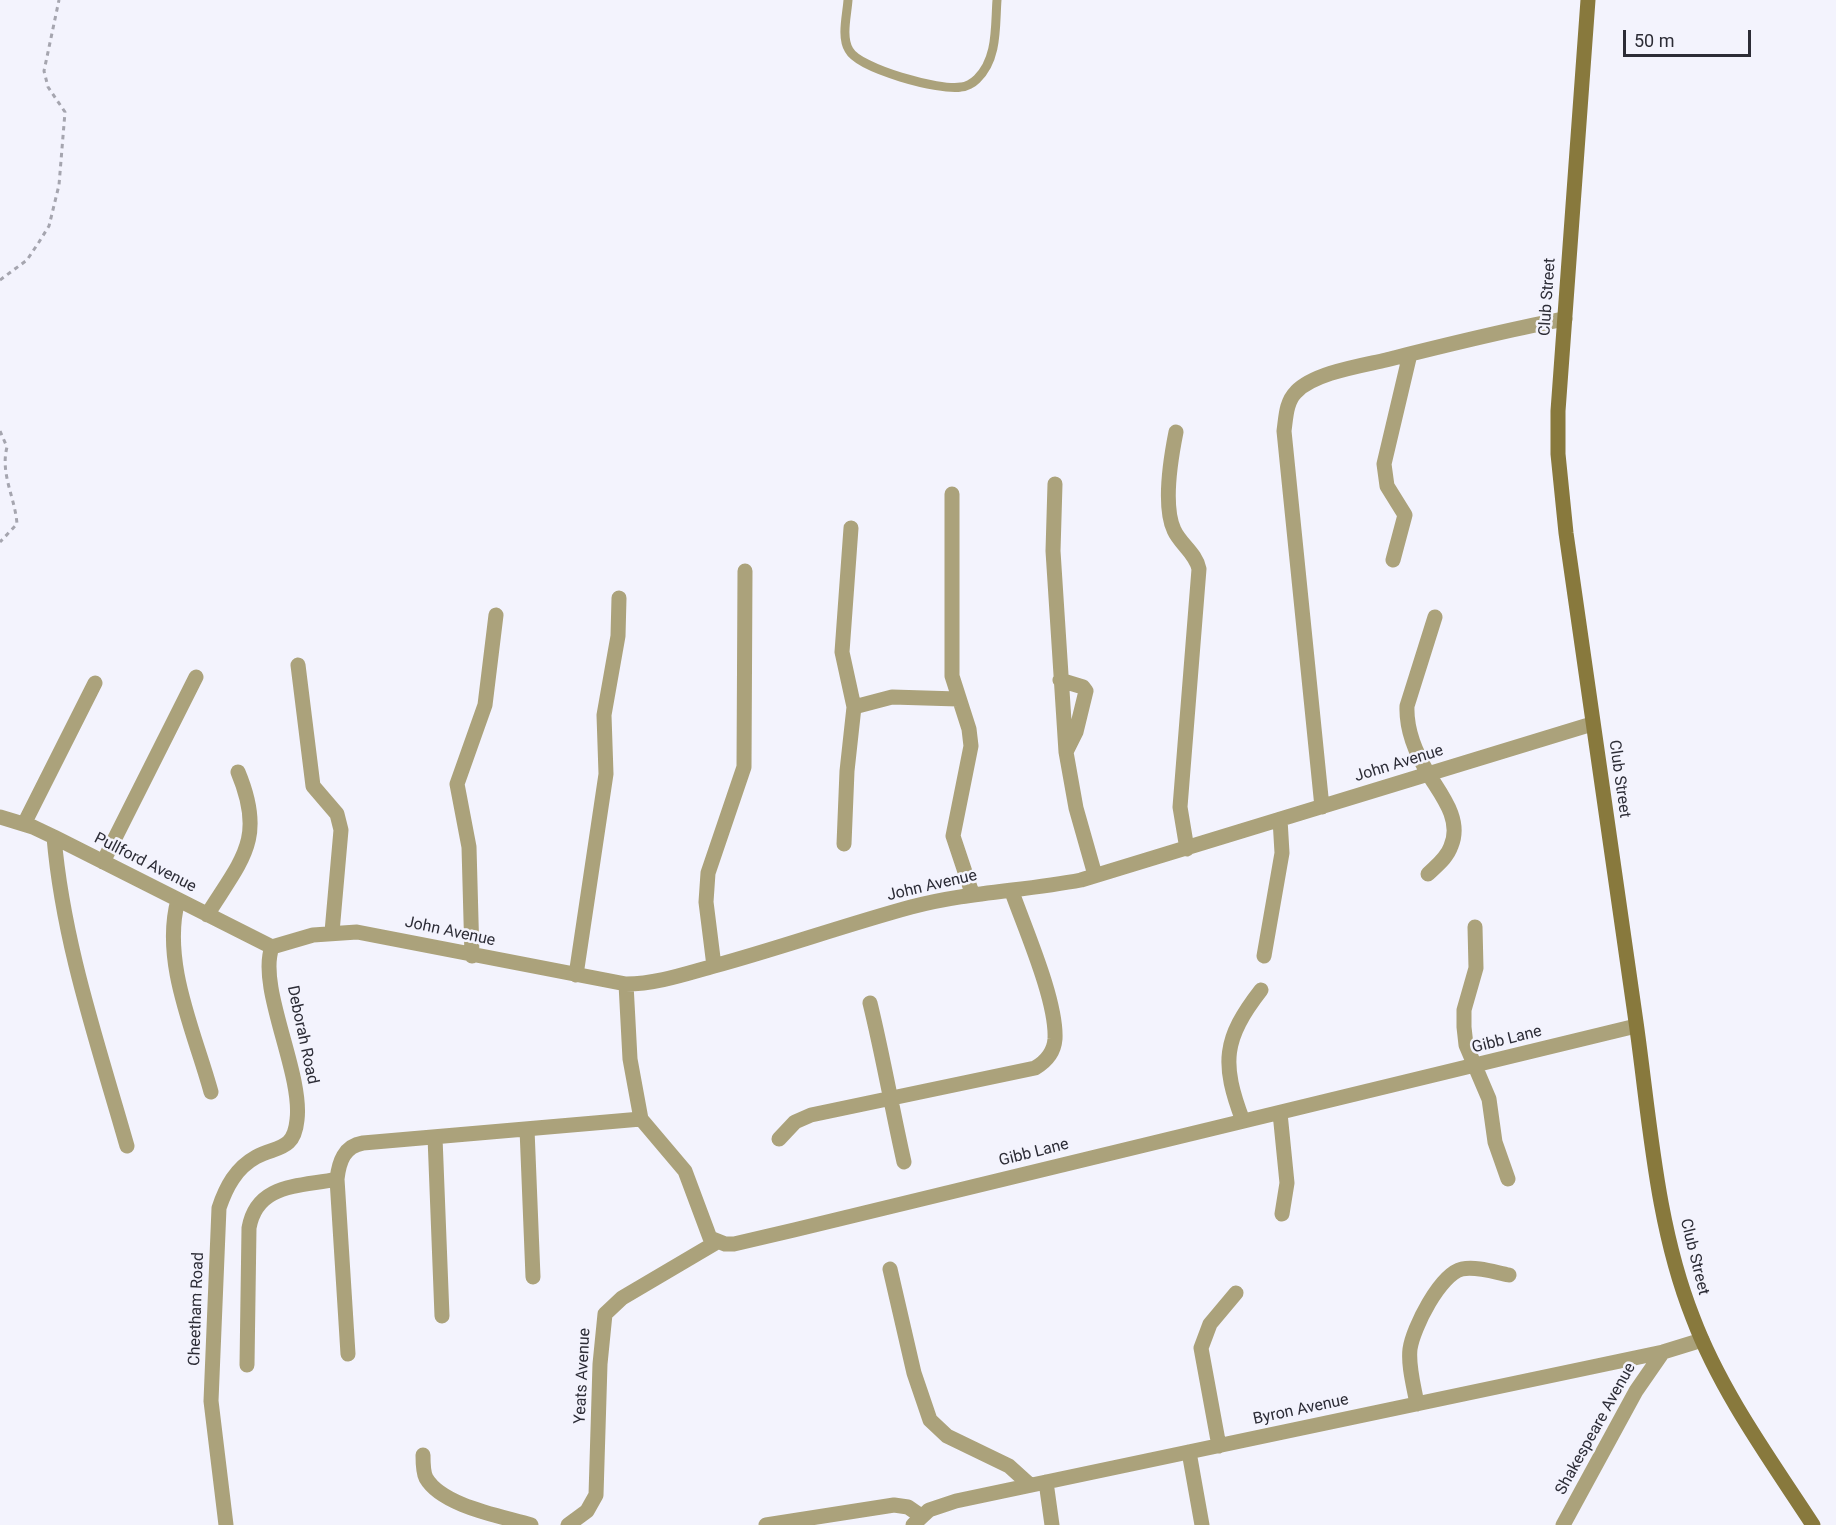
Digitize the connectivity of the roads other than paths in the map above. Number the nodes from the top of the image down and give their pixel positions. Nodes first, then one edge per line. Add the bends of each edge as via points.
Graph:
1 (848, 0) edge
2 (997, 0) edge
3 (1588, 0) edge
4 (1565, 319) junction
5 (1410, 354) junction
6 (1176, 432) dead end
7 (1055, 483) dead end
8 (952, 494) dead end
9 (851, 528) dead end
10 (1393, 560) dead end
11 (745, 571) dead end
12 (620, 598) dead end
13 (496, 615) dead end
14 (1435, 617) dead end
15 (298, 665) dead end
16 (196, 677) dead end
17 (1060, 680) junction
18 (95, 683) dead end
19 (958, 699) junction
20 (855, 706) junction
21 (1592, 724) junction
22 (1066, 752) junction
23 (238, 772) dead end
24 (1428, 774) junction
25 (1322, 807) junction
26 (0, 817) edge
27 (1280, 819) junction
28 (24, 824) junction
29 (54, 837) junction
30 (844, 844) dead end
31 (1187, 849) junction
32 (103, 862) junction
33 (1428, 874) dead end
34 (1095, 875) junction
35 (1012, 891) junction
36 (972, 893) junction
37 (178, 900) junction
38 (207, 915) junction
39 (1474, 927) dead end
40 (332, 932) junction
41 (272, 947) junction
42 (472, 956) junction
43 (1264, 956) dead end
44 (714, 966) junction
45 (576, 975) junction
46 (626, 984) junction
47 (1261, 990) dead end
48 (870, 1003) dead end
49 (1636, 1026) junction
50 (1474, 1067) junction
51 (211, 1092) dead end
52 (890, 1098) junction
53 (1280, 1113) junction
54 (641, 1119) junction
55 (1243, 1121) junction
56 (527, 1129) junction
57 (295, 1131) joint
58 (435, 1137) junction
59 (779, 1139) dead end
60 (127, 1146) dead end
61 (904, 1162) dead end
62 (337, 1179) junction
63 (1508, 1179) dead end
64 (1282, 1214) dead end
65 (717, 1242) junction
66 (890, 1269) dead end
67 (1509, 1275) dead end
68 (533, 1277) dead end
69 (1236, 1293) dead end
70 (442, 1316) dead end
71 (1702, 1340) junction
72 (1663, 1352) junction
73 (348, 1354) dead end
74 (247, 1365) dead end
75 (1417, 1404) junction
76 (1219, 1446) junction
77 (1189, 1452) junction
78 (423, 1455) dead end
79 (1046, 1482) junction
80 (1030, 1485) junction
81 (917, 1521) edge
82 (225, 1525) edge
83 (531, 1525) edge
84 (568, 1525) edge
85 (766, 1525) edge
86 (1052, 1525) edge
87 (1202, 1525) edge
88 (1563, 1525) edge
89 (1813, 1525) edge

1 - 2 lane via 846,41 859,61 882,72 961,87 977,79 989,62
3 - 4 main road, Club Street
4 - 5 street via 1502,330
4 - 21 main road, Club Street via 1557,411 1558,454
5 - 10 street via 1384,464 1387,486 1405,515
5 - 25 street via 1311,381 1294,393 1287,410 1284,431
6 - 31 street via 1169,471 1173,528 1199,569 1180,807
7 - 17 street via 1053,551
8 - 19 street via 952,676
9 - 20 street via 842,652
11 - 44 street via 744,767 708,873 706,902
12 - 45 street via 618,636 604,715 606,774
13 - 42 street via 484,705 457,784 469,847
14 - 24 street via 1407,706 1412,742
15 - 40 street via 314,786 337,814 341,830
16 - 32 street
17 - 22 street
17 - 22 street via 1083,687 1086,694
18 - 28 street
19 - 20 street via 892,697
19 - 36 street via 971,746 953,836
20 - 30 street via 846,780
21 - 24 street, John Avenue
21 - 49 main road, Club Street
22 - 34 street via 1076,808
23 - 38 street via 252,812 249,842
24 - 25 street, John Avenue
24 - 33 street via 1449,809 1454,834 1446,856
25 - 27 street, John Avenue
26 - 28 street, Pullford Avenue
27 - 31 street, John Avenue
27 - 43 street via 1282,853
28 - 29 street, Pullford Avenue
29 - 32 street, Pullford Avenue
29 - 60 street via 62,905 74,959
31 - 34 street, John Avenue
32 - 37 street, Pullford Avenue
34 - 35 street, John Avenue
35 - 36 street, John Avenue
35 - 52 street via 1051,1014 1055,1039 1047,1059 1035,1068
36 - 44 street, John Avenue
37 - 38 street, Pullford Avenue
37 - 51 street via 172,940 182,992
38 - 41 street, Pullford Avenue
39 - 50 street via 1476,968 1464,1010
40 - 41 street, John Avenue via 291,939
40 - 42 street, John Avenue via 373,934
41 - 57 street, Deborah Road via 273,993 298,1105
42 - 45 street, John Avenue
44 - 46 street, John Avenue via 656,982
45 - 46 street, John Avenue
46 - 54 street via 630,1059
47 - 55 street via 1239,1020 1229,1052 1229,1079
48 - 52 street
49 - 50 street, Gibb Lane
49 - 71 main road, Club Street via 1666,1221 1683,1293
50 - 53 street, Gibb Lane
50 - 63 street via 1489,1099 1496,1142
52 - 59 street via 811,1115 795,1122
52 - 61 street
53 - 55 street, Gibb Lane
53 - 64 street via 1287,1183
54 - 56 street
54 - 65 street via 685,1171 706,1232
55 - 65 street, Gibb Lane via 734,1244
56 - 58 street
56 - 68 street
57 - 82 street, Cheetham Road via 279,1150 257,1157 241,1169 224,1192 219,1208 211,1401
58 - 62 street via 355,1144 345,1153
58 - 70 street
62 - 73 street
62 - 74 street via 275,1192 254,1207 249,1228
65 - 84 street, Yeats Avenue via 622,1298 605,1314 596,1496 586,1511
66 - 80 street via 914,1373 930,1420 947,1436 1009,1466
67 - 75 street via 1464,1269 1446,1279 1436,1292 1410,1348
69 - 76 street via 1210,1324 1201,1348
71 - 72 street, Byron Avenue
71 - 89 main road, Club Street
72 - 75 street, Byron Avenue
72 - 88 street, Shakespeare Avenue via 1636,1391
75 - 76 street, Byron Avenue
76 - 77 street, Byron Avenue
77 - 79 street, Byron Avenue
77 - 87 street
78 - 83 street via 425,1476 437,1491 454,1501
79 - 80 street, Byron Avenue
79 - 86 street
80 - 81 street, Byron Avenue via 940,1505
81 - 85 street via 908,1507 894,1505

